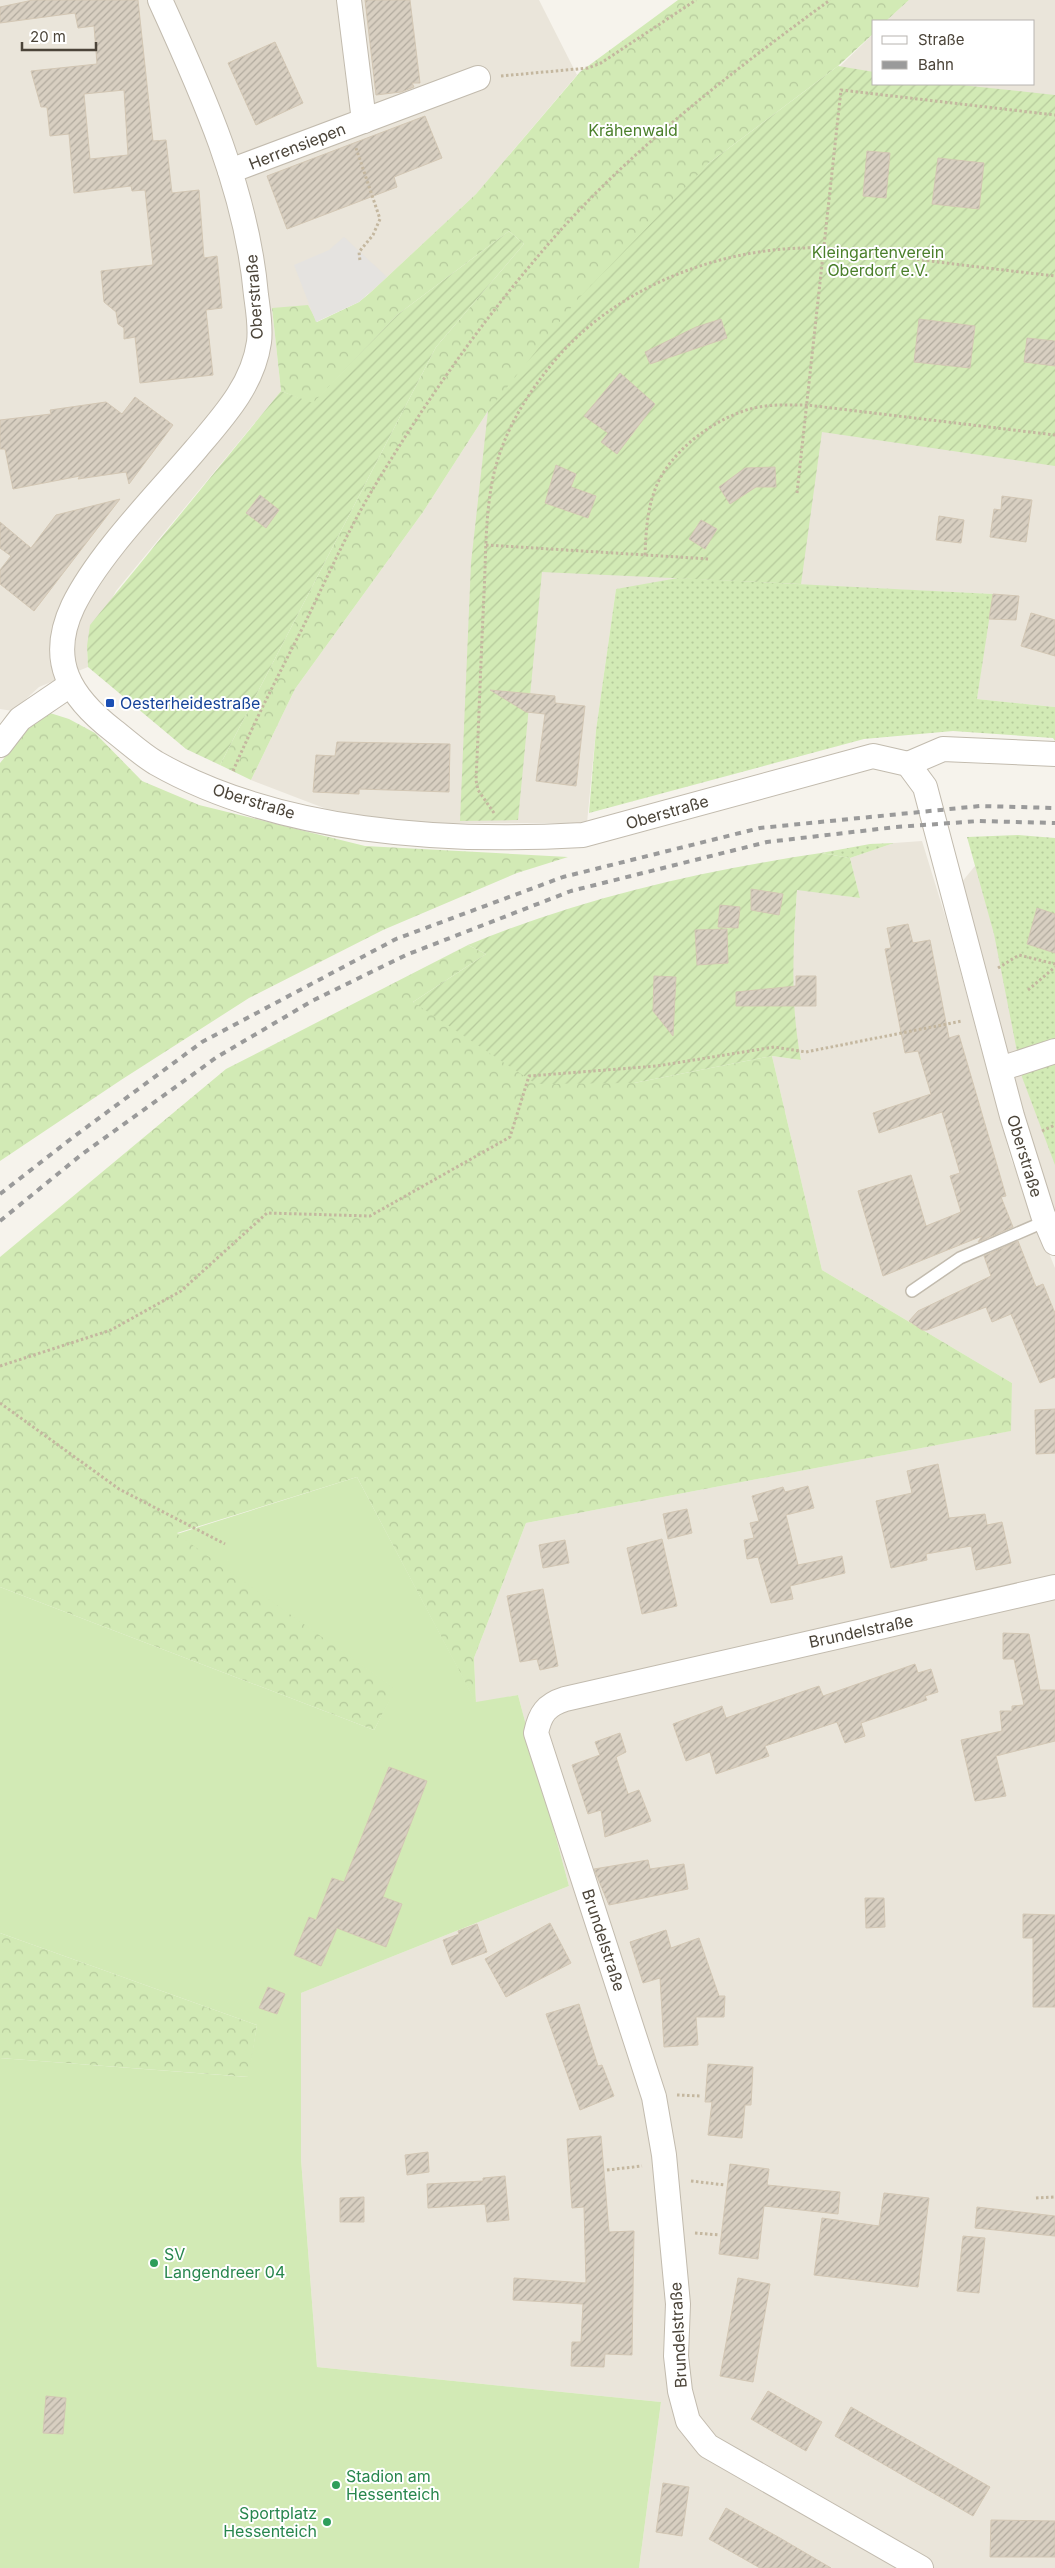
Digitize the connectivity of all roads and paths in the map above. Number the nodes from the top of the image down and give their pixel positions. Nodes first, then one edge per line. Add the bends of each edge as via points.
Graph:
1 (160, 0) edge
2 (348, 0) edge
3 (696, 0) edge
4 (830, 0) edge
5 (478, 78) joint
6 (1055, 115) edge
7 (356, 123) junction
8 (230, 171) junction
9 (823, 248) junction
10 (360, 261) dead end
11 (1055, 276) edge
12 (807, 405) junction
13 (1055, 435) edge
14 (797, 494) dead end
15 (486, 545) junction
16 (645, 555) junction
17 (710, 559) dead end
18 (70, 685) junction
19 (3, 736) edge
20 (1055, 754) edge
21 (908, 764) junction
22 (222, 793) junction
23 (505, 836) junction
24 (1055, 966) edge
25 (976, 982) junction
26 (1028, 990) dead end
27 (984, 1016) junction
28 (1055, 1051) edge
29 (1000, 1069) junction
30 (1046, 1221) junction
31 (1055, 1242) edge
32 (912, 1291) dead end
33 (0, 1366) edge
34 (0, 1402) edge
35 (225, 1544) dead end
36 (1055, 1587) edge
37 (607, 2170) dead end
38 (666, 2171) junction
39 (725, 2185) dead end
40 (1055, 2197) edge
41 (1036, 2198) dead end
42 (921, 2568) edge

1 - 8 street, Oberstraße via 195,78
2 - 7 street, Herrensiepen
3 - 5 path via 601,63 588,68
4 - 22 path via 730,73 657,136 552,240 497,308 440,385 366,500
5 - 7 street, Herrensiepen
6 - 9 path via 841,90
7 - 8 street, Herrensiepen
7 - 10 path via 380,219 374,234 360,252
8 - 18 street, Oberstraße via 253,254 259,340 250,372 234,403 105,557 83,588 63,637 64,669
9 - 11 path
9 - 12 path
9 - 15 path via 761,252 716,262 637,294 595,320 554,361 515,418 494,475
12 - 13 path
12 - 14 path
12 - 16 path via 768,406 741,412 716,424 688,446 669,465 655,489 648,518
15 - 16 path
15 - 23 path via 476,780 478,790 489,807 506,825
16 - 17 path
18 - 19 street via 20,719
18 - 22 street, Oberstraße via 96,717 153,761
20 - 21 street via 943,750
21 - 23 street, Oberstraße via 873,756 583,835
21 - 25 street, Oberstraße via 926,787
22 - 23 street, Oberstraße via 347,826
24 - 25 path via 1019,955
24 - 26 path
25 - 27 street, Oberstraße
27 - 29 street, Oberstraße
27 - 33 path via 806,1052 774,1047 657,1066 529,1076 510,1137 370,1216 267,1213 181,1291 111,1330
28 - 29 street
29 - 30 street, Oberstraße
30 - 31 street, Oberstraße
30 - 32 lane via 960,1258
34 - 35 path via 119,1489
36 - 38 street, Brundelstraße via 565,1699 550,1704 539,1717 536,1733 540,1749 647,2070
37 - 38 path
38 - 39 path
38 - 42 street, Brundelstraße via 678,2304 676,2356 688,2421 708,2446
40 - 41 path

